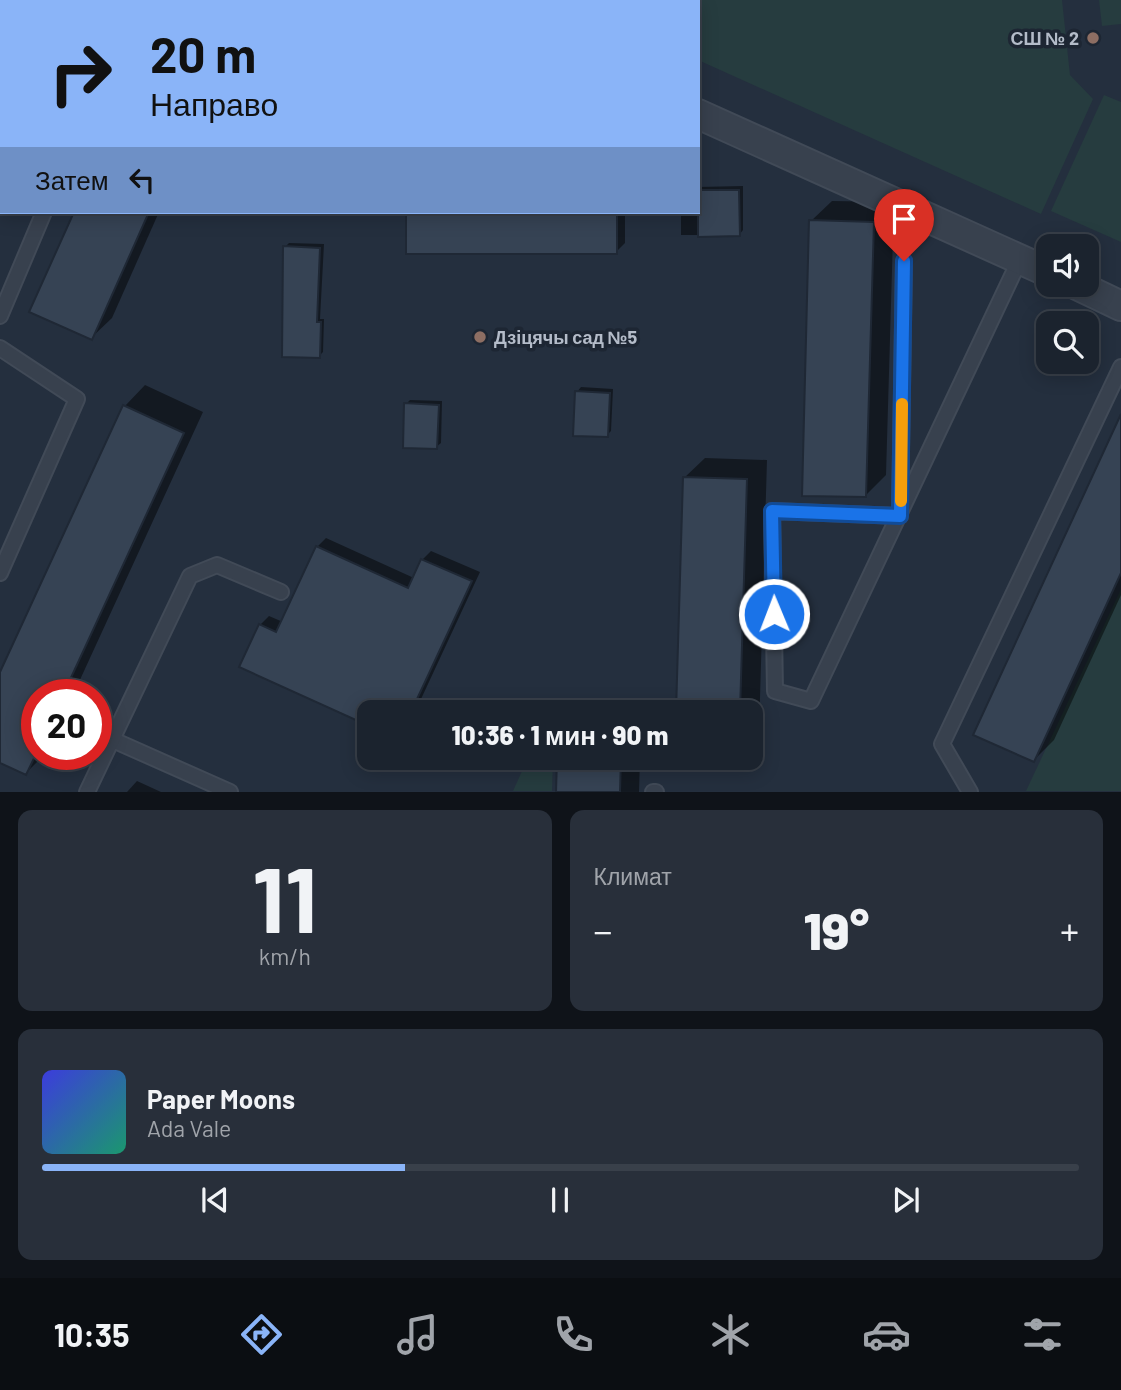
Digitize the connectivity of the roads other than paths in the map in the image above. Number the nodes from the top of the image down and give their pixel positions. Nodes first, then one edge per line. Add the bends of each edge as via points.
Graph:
1 (700, 115) edge
2 (43, 214) edge
3 (1020, 259) junction
4 (904, 261) dead end
5 (1036, 266) edge
6 (1099, 296) edge
7 (1121, 306) edge
8 (0, 316) edge
9 (0, 348) edge
10 (1121, 367) edge
11 (900, 516) junction
12 (0, 573) edge
13 (281, 592) dead end
14 (113, 740) junction
15 (87, 792) edge
16 (230, 792) edge
17 (970, 792) edge

1 - 3 street
2 - 8 lane
3 - 5 street
3 - 11 lane
4 - 11 lane
6 - 7 street
9 - 12 lane via 77,399
10 - 17 lane via 942,744
11 - 11 lane via 811,701 775,691 772,511
13 - 14 lane via 217,565 190,576
14 - 15 lane
14 - 16 lane

